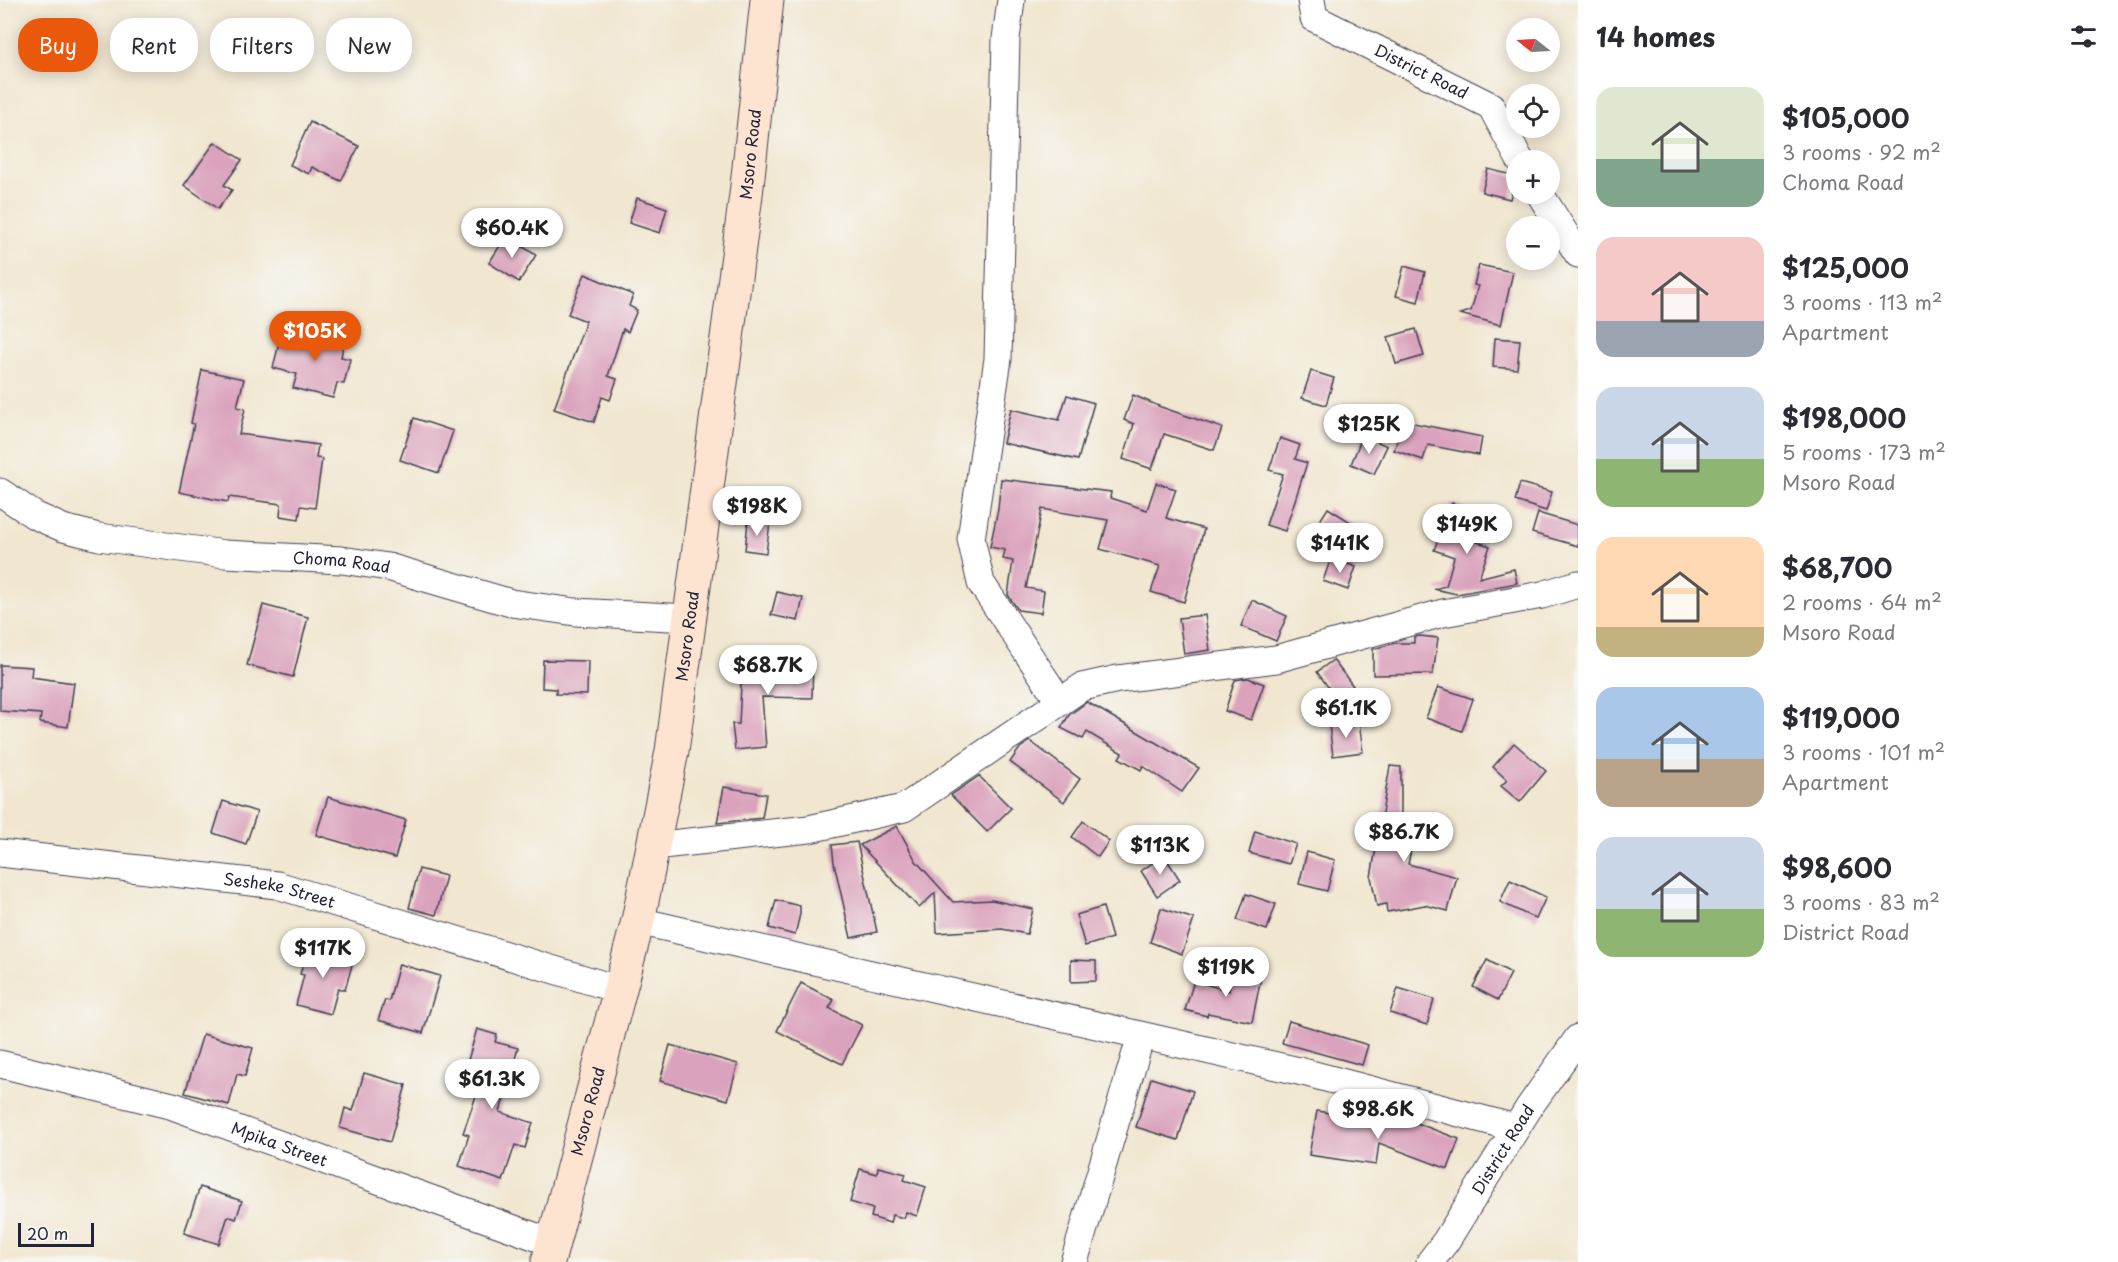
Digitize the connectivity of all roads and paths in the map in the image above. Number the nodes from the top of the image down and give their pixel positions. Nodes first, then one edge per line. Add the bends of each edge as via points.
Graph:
1 (767, 0) edge
2 (1011, 0) edge
3 (1311, 0) edge
4 (1515, 150) edge
5 (1546, 204) edge
6 (1578, 254) edge
7 (0, 492) edge
8 (1578, 585) edge
9 (689, 618) junction
10 (1060, 702) junction
11 (652, 846) junction
12 (0, 853) edge
13 (638, 921) junction
14 (620, 990) junction
15 (1141, 1036) junction
16 (1578, 1038) edge
17 (0, 1064) edge
18 (1516, 1128) junction
19 (551, 1253) edge
20 (1074, 1262) edge
21 (1430, 1262) edge

1 - 9 street, Msoro Road via 746,195
2 - 10 street via 1006,39 998,358 970,539 981,583
3 - 4 street, District Road via 1314,18 1491,106
5 - 6 street
7 - 9 street, Choma Road via 34,515 63,528 99,537 225,554 342,560 388,567 511,603 575,612
8 - 10 street via 1443,613 1276,658 1082,687
9 - 11 street, Msoro Road via 672,751
10 - 11 street via 904,808 809,829
11 - 13 street, Msoro Road
12 - 14 street, Sesheke Street via 277,885
13 - 14 street, Msoro Road
13 - 15 street
14 - 19 street, Msoro Road
15 - 18 street via 1303,1072
15 - 20 street
16 - 18 street, District Road
17 - 19 street, Mpika Street via 173,1106
18 - 21 street, District Road

